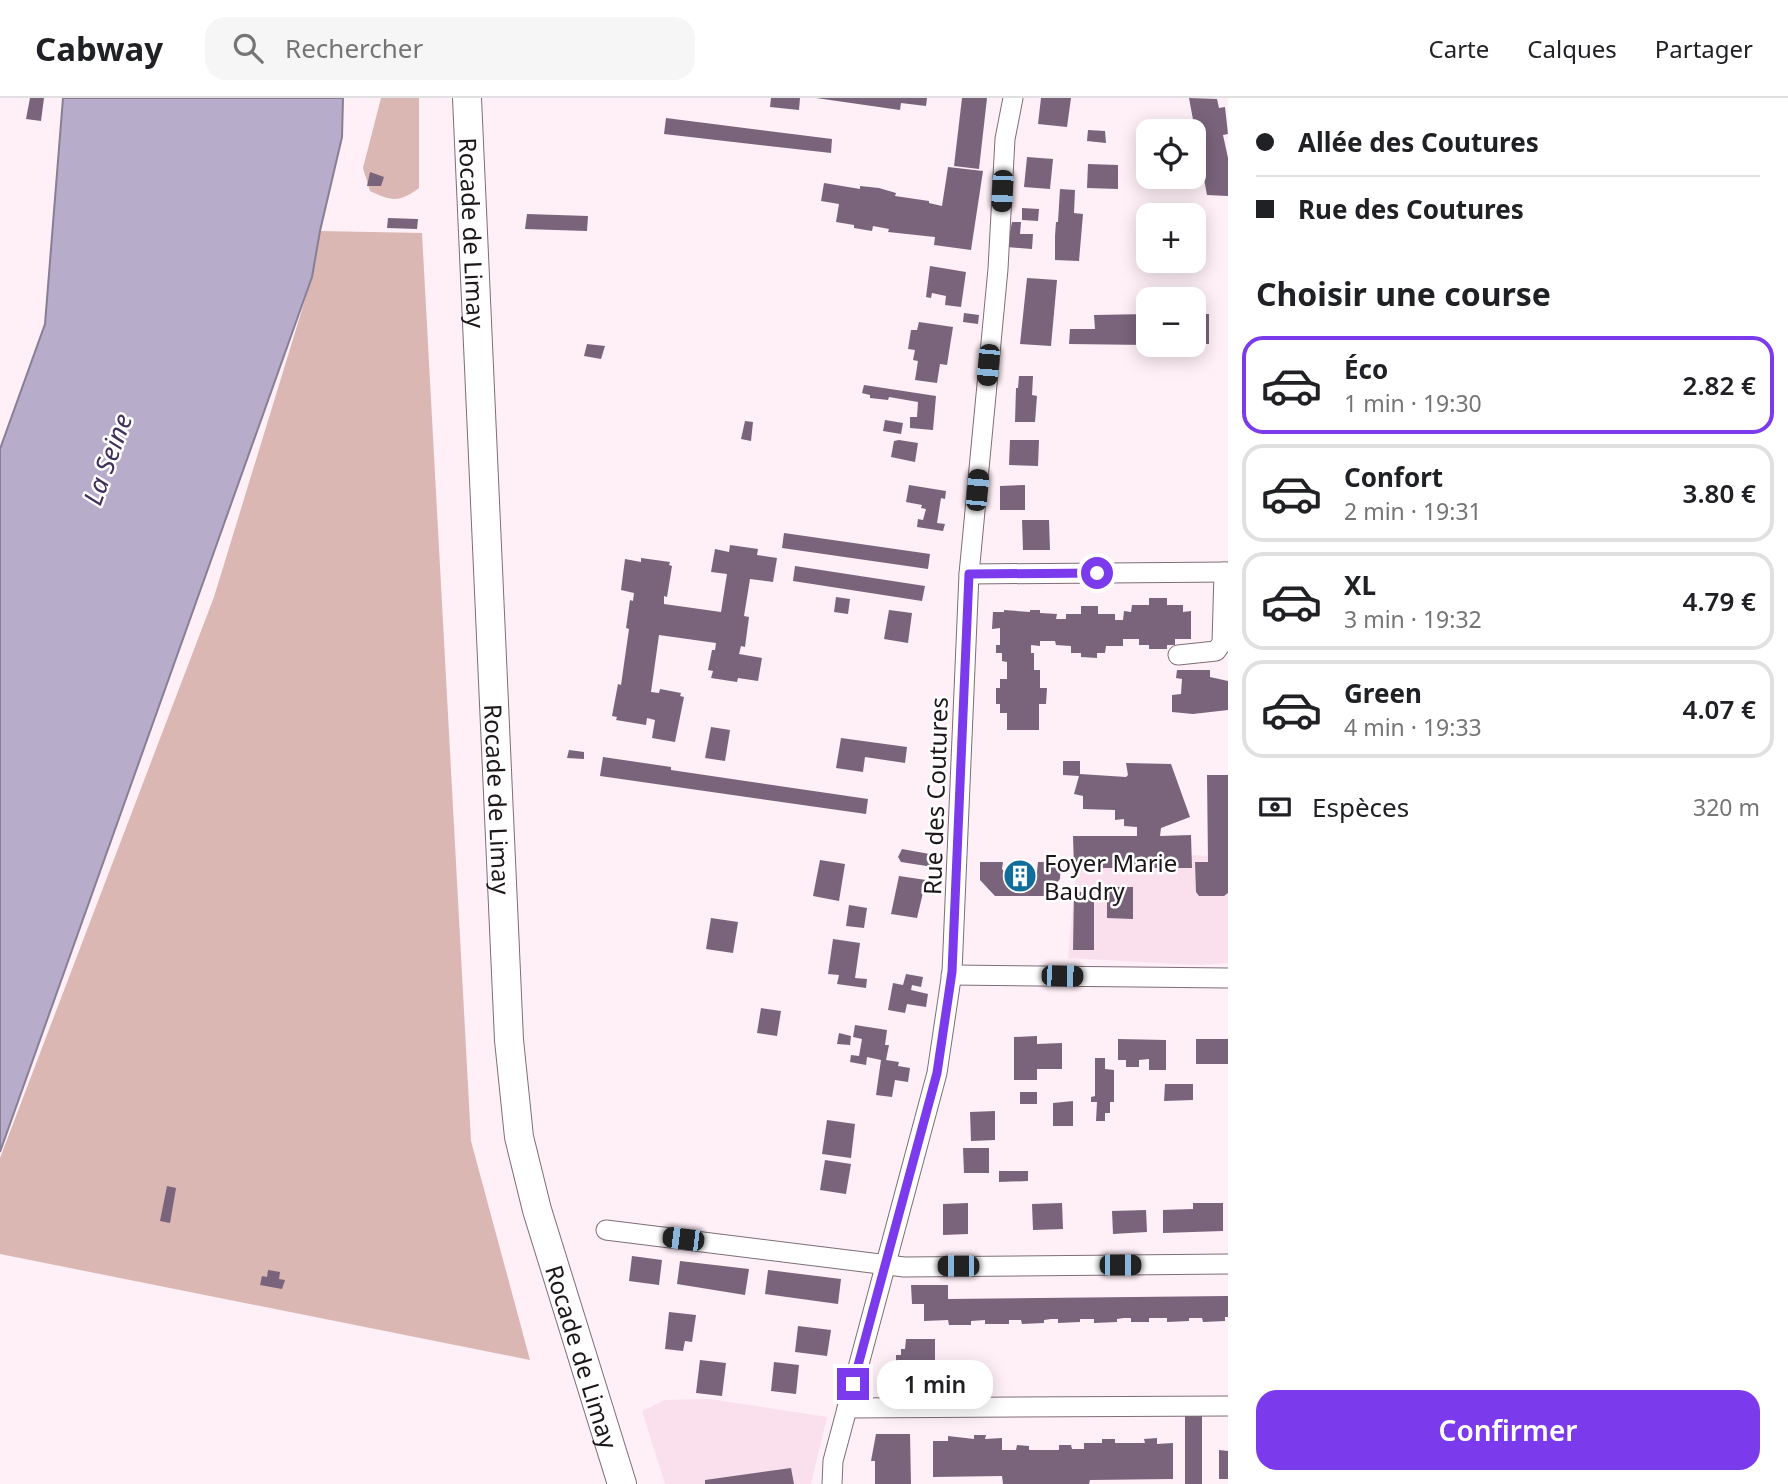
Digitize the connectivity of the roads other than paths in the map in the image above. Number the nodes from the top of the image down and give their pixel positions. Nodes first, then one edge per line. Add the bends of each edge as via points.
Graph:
1 (467, 98) edge
2 (1013, 98) edge
3 (1226, 572) edge
4 (969, 574) junction
5 (1178, 655) dead end
6 (951, 975) junction
7 (1228, 978) edge
8 (606, 1230) dead end
9 (885, 1262) junction
10 (1228, 1264) edge
11 (1228, 1406) edge
12 (847, 1408) junction
13 (622, 1484) edge
14 (832, 1484) edge

1 - 13 main road, Rocade de Limay via 507,1012 519,1137 537,1210
2 - 4 street, Rue des Coutures via 1005,139 998,269
3 - 4 street
3 - 5 street via 1222,643 1216,651
4 - 6 street, Rue des Coutures
6 - 7 street
6 - 9 street, Rue des Coutures via 937,1073
8 - 9 street
9 - 10 street via 904,1267
9 - 12 street, Rue des Coutures
11 - 12 street
12 - 14 street, Rue des Coutures

